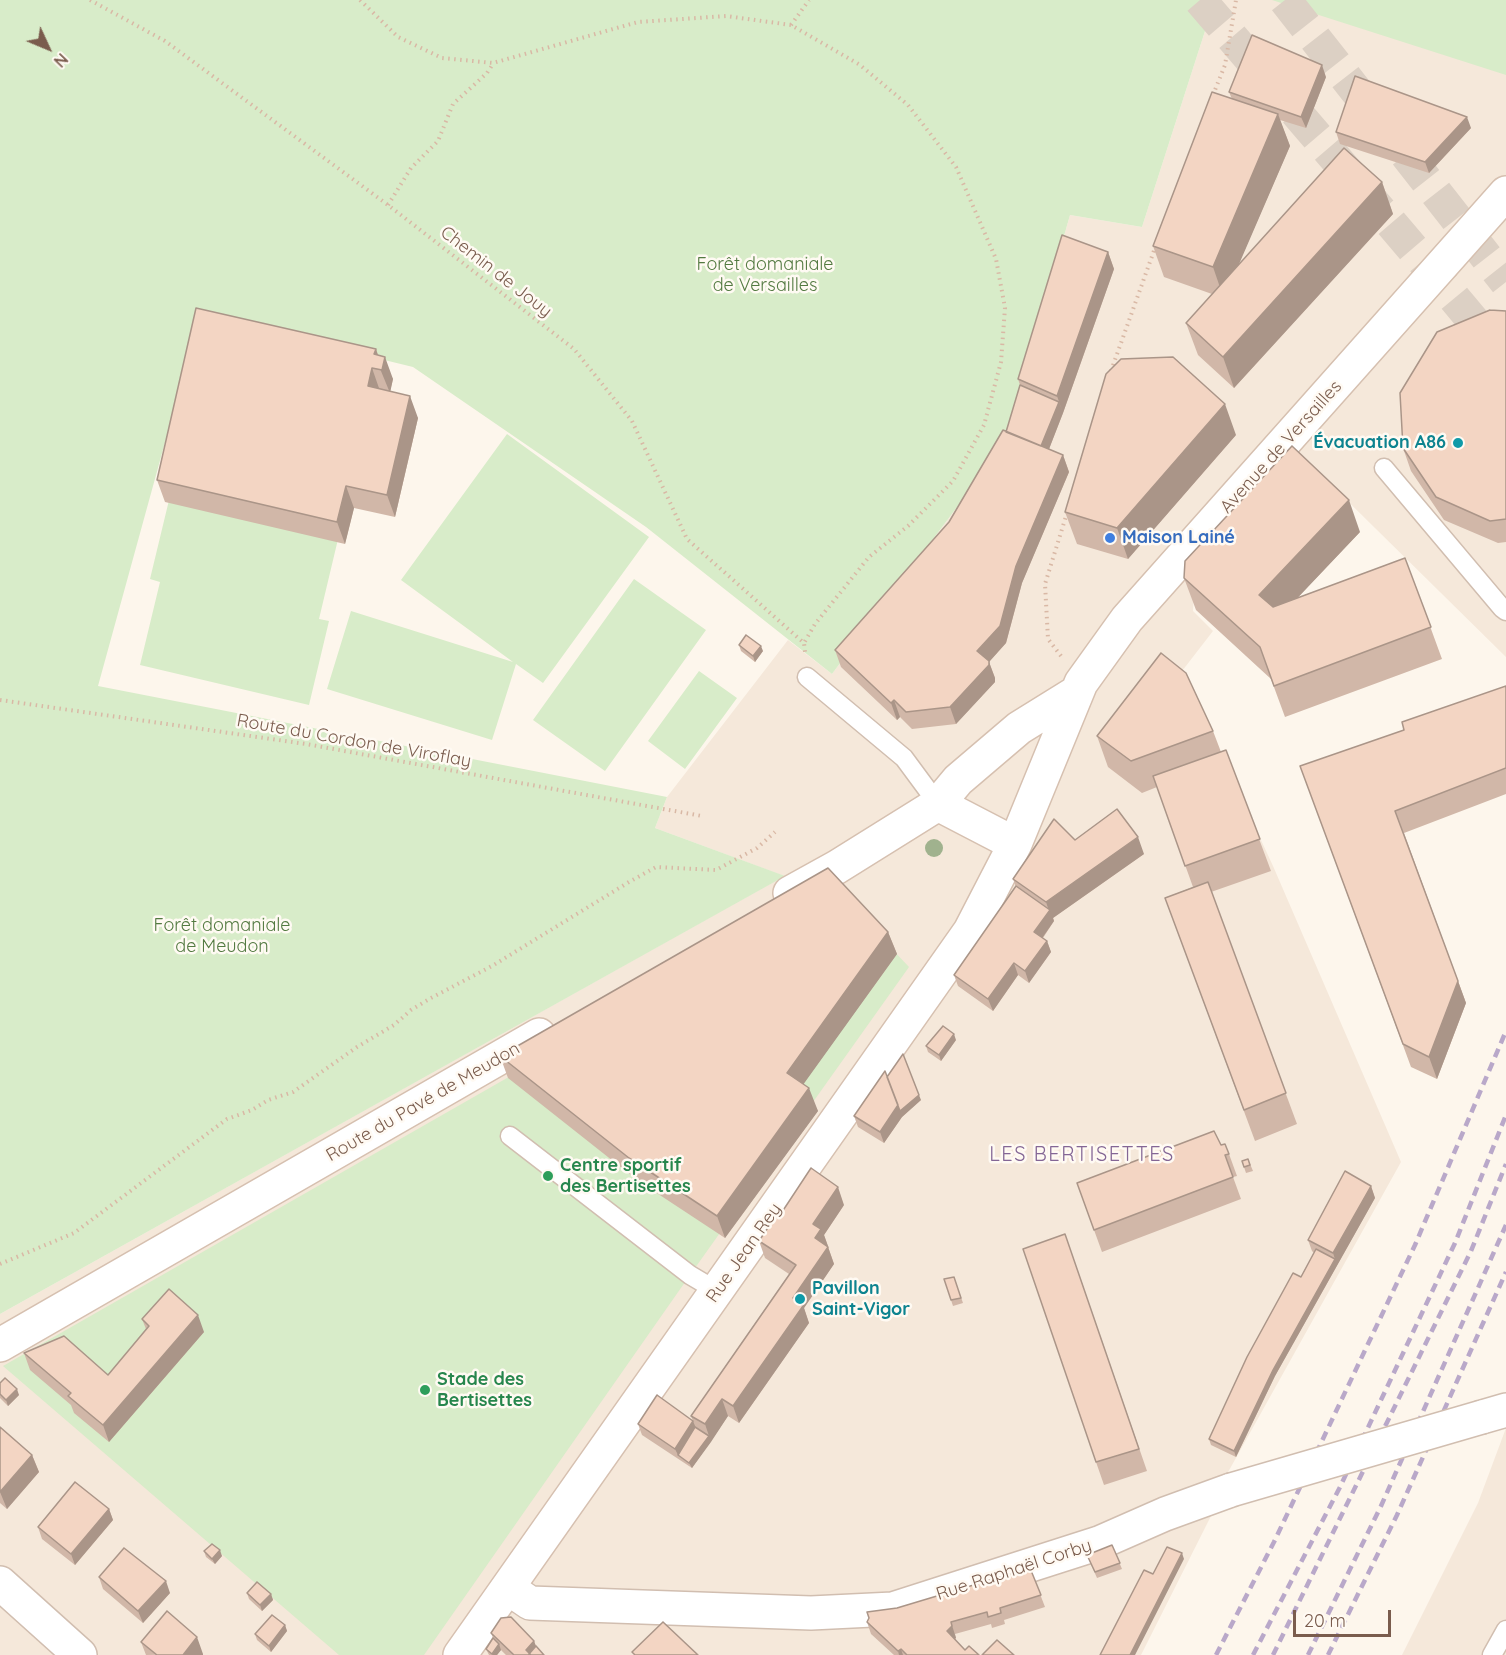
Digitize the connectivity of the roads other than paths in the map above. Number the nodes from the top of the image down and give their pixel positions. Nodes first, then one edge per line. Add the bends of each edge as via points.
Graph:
1 (1506, 193) edge
2 (1384, 468) dead end
3 (1506, 611) edge
4 (807, 677) dead end
5 (1079, 687) junction
6 (938, 804) junction
7 (1015, 844) junction
8 (761, 910) edge
9 (568, 1019) edge
10 (510, 1136) dead end
11 (717, 1291) junction
12 (0, 1345) edge
13 (1494, 1414) edge
14 (0, 1583) edge
15 (508, 1588) junction
16 (1505, 1635) edge
17 (80, 1655) edge
18 (460, 1655) edge
19 (1492, 1655) edge

1 - 5 street, Avenue de Versailles via 1127,620
2 - 3 lane
4 - 6 lane via 904,758
5 - 6 street via 1019,728 958,780
5 - 7 street, Avenue de Versailles
6 - 7 street
6 - 8 street
7 - 11 street, Rue Jean Rey via 970,931
9 - 12 street, Route du Pavé de Meudon
10 - 11 lane via 690,1275
11 - 15 street, Rue Jean Rey
13 - 15 street, Rue Raphaël Corby, bridge via 1231,1490 1099,1543 893,1609 811,1613 530,1603
14 - 17 street
15 - 18 street, Rue Jean Rey
16 - 19 lane

